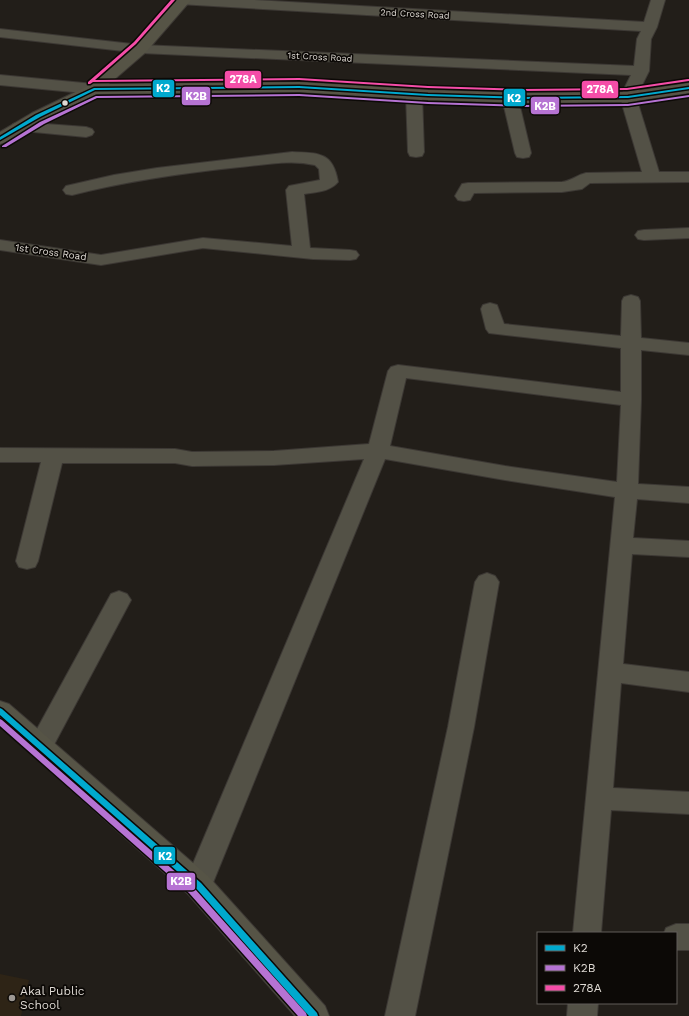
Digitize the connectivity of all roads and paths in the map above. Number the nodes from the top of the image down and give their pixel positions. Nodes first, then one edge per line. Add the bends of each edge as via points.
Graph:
1 (182, 0) edge
2 (658, 0) edge
3 (650, 27) junction
4 (0, 33) edge
5 (141, 49) junction
6 (641, 71) junction
7 (0, 80) edge
8 (689, 88) edge
9 (94, 89) junction
10 (414, 94) junction
11 (628, 97) junction
12 (510, 98) junction
13 (19, 127) junction
14 (86, 132) dead end
15 (0, 139) edge
16 (416, 152) dead end
17 (523, 153) dead end
18 (689, 176) edge
19 (652, 178) junction
20 (72, 190) dead end
21 (464, 196) dead end
22 (689, 233) edge
23 (644, 234) dead end
24 (0, 245) edge
25 (302, 253) junction
26 (350, 255) dead end
27 (631, 301) dead end
28 (490, 309) dead end
29 (631, 343) junction
30 (689, 348) edge
31 (631, 400) junction
32 (378, 450) junction
33 (0, 455) edge
34 (52, 455) junction
35 (627, 491) junction
36 (689, 495) edge
37 (621, 545) junction
38 (689, 549) edge
39 (27, 561) dead end
40 (487, 582) dead end
41 (119, 600) dead end
42 (611, 672) junction
43 (689, 682) edge
44 (0, 711) edge
45 (40, 747) junction
46 (599, 798) junction
47 (689, 803) edge
48 (198, 885) junction
49 (587, 932) edge
50 (677, 937) edge
51 (689, 937) edge
52 (583, 1004) edge
53 (314, 1016) edge
54 (400, 1016) edge
55 (582, 1016) edge

1 - 3 street, 2nd Cross Road
1 - 5 street
2 - 3 street
3 - 6 street via 644,39
4 - 5 street, 1st Cross Road
5 - 6 street, 1st Cross Road
5 - 9 street
6 - 11 street
7 - 9 street
8 - 11 street
9 - 10 street via 299,87
9 - 13 street
10 - 12 street
10 - 16 street
11 - 12 street
11 - 19 street
12 - 17 street
13 - 14 street
13 - 15 street
18 - 19 street
19 - 21 street via 586,178 576,186 514,183 468,188
20 - 25 street via 164,171 212,165 297,157 321,161 327,168 329,182 325,185 295,190
22 - 23 street
24 - 25 street, 1st Cross Road via 101,260 203,243
25 - 26 street, 1st Cross Road
27 - 29 street
28 - 29 street via 496,329
29 - 30 street
29 - 31 street
31 - 32 street via 398,371
31 - 35 street
32 - 34 street via 274,458 192,459 175,456
32 - 35 street via 505,473
32 - 48 street
33 - 34 street
34 - 39 street
35 - 36 street
35 - 37 street
37 - 38 street
37 - 42 street
40 - 54 street via 461,727
41 - 45 street
42 - 43 street
42 - 46 street
44 - 45 street
45 - 48 street
46 - 47 street
46 - 49 street
48 - 53 street
50 - 51 street
52 - 55 street

